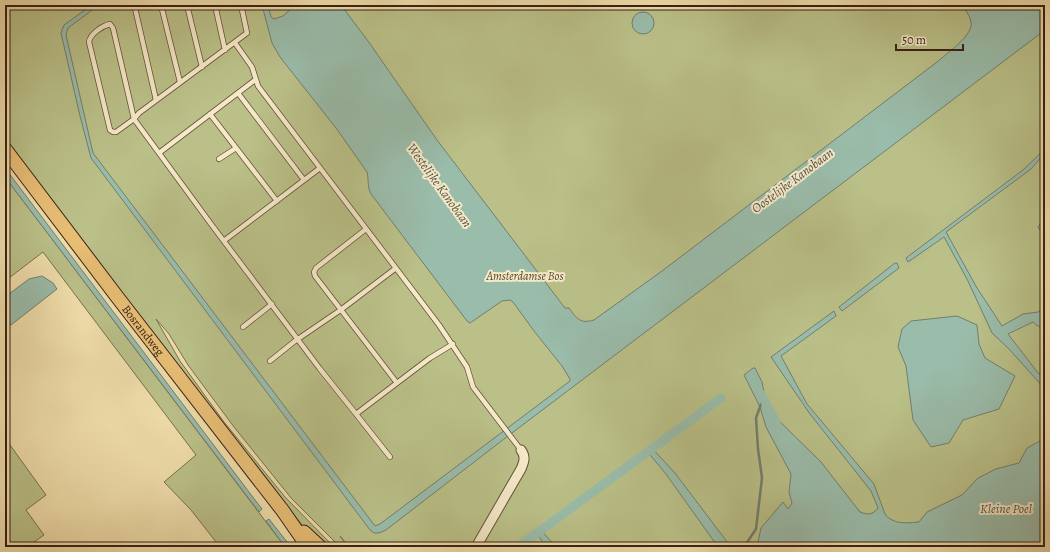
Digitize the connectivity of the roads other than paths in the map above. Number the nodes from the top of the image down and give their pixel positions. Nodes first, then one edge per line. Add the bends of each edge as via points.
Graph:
1 (135, 5) edge
2 (161, 5) edge
3 (187, 5) edge
4 (215, 5) edge
5 (241, 5) edge
6 (235, 43) junction
7 (225, 50) junction
8 (202, 67) junction
9 (255, 80) junction
10 (180, 82) junction
11 (238, 93) junction
12 (156, 100) junction
13 (210, 114) junction
14 (134, 119) junction
15 (236, 148) junction
16 (5, 149) edge
17 (158, 153) junction
18 (219, 159) dead end
19 (320, 168) junction
20 (304, 180) junction
21 (277, 201) junction
22 (366, 229) junction
23 (224, 240) junction
24 (396, 268) junction
25 (272, 304) junction
26 (342, 309) junction
27 (243, 327) dead end
28 (299, 340) junction
29 (452, 344) junction
30 (270, 361) dead end
31 (397, 383) junction
32 (356, 414) junction
33 (521, 450) joint
34 (390, 457) dead end
35 (283, 511) junction
36 (308, 547) edge
37 (320, 547) edge
38 (476, 547) edge

1 - 12 lane
2 - 10 lane
3 - 8 lane
4 - 7 lane
5 - 6 lane via 247,33
6 - 7 lane
6 - 9 lane via 252,67
7 - 8 lane
8 - 10 lane
9 - 11 lane
9 - 19 lane
10 - 12 lane
11 - 13 lane
11 - 20 lane
12 - 14 lane
13 - 15 lane
13 - 17 lane
14 - 14 lane via 113,28 110,24 106,25 92,35 89,42 110,130 116,132
14 - 17 lane
15 - 18 lane
15 - 21 lane
16 - 35 main road, Bosrandweg
17 - 23 lane
19 - 20 lane
19 - 22 lane
20 - 21 lane
21 - 23 lane
22 - 24 lane
22 - 26 lane via 314,272
23 - 25 lane
24 - 26 lane
24 - 29 lane
25 - 27 lane
25 - 28 lane
26 - 28 lane
26 - 31 lane
28 - 30 lane
28 - 32 lane
29 - 31 lane
29 - 33 lane via 467,367 473,387
31 - 32 lane
32 - 34 lane
33 - 38 street via 524,462 521,469
35 - 36 main road, Bosrandweg
35 - 37 main road, Bosrandweg

